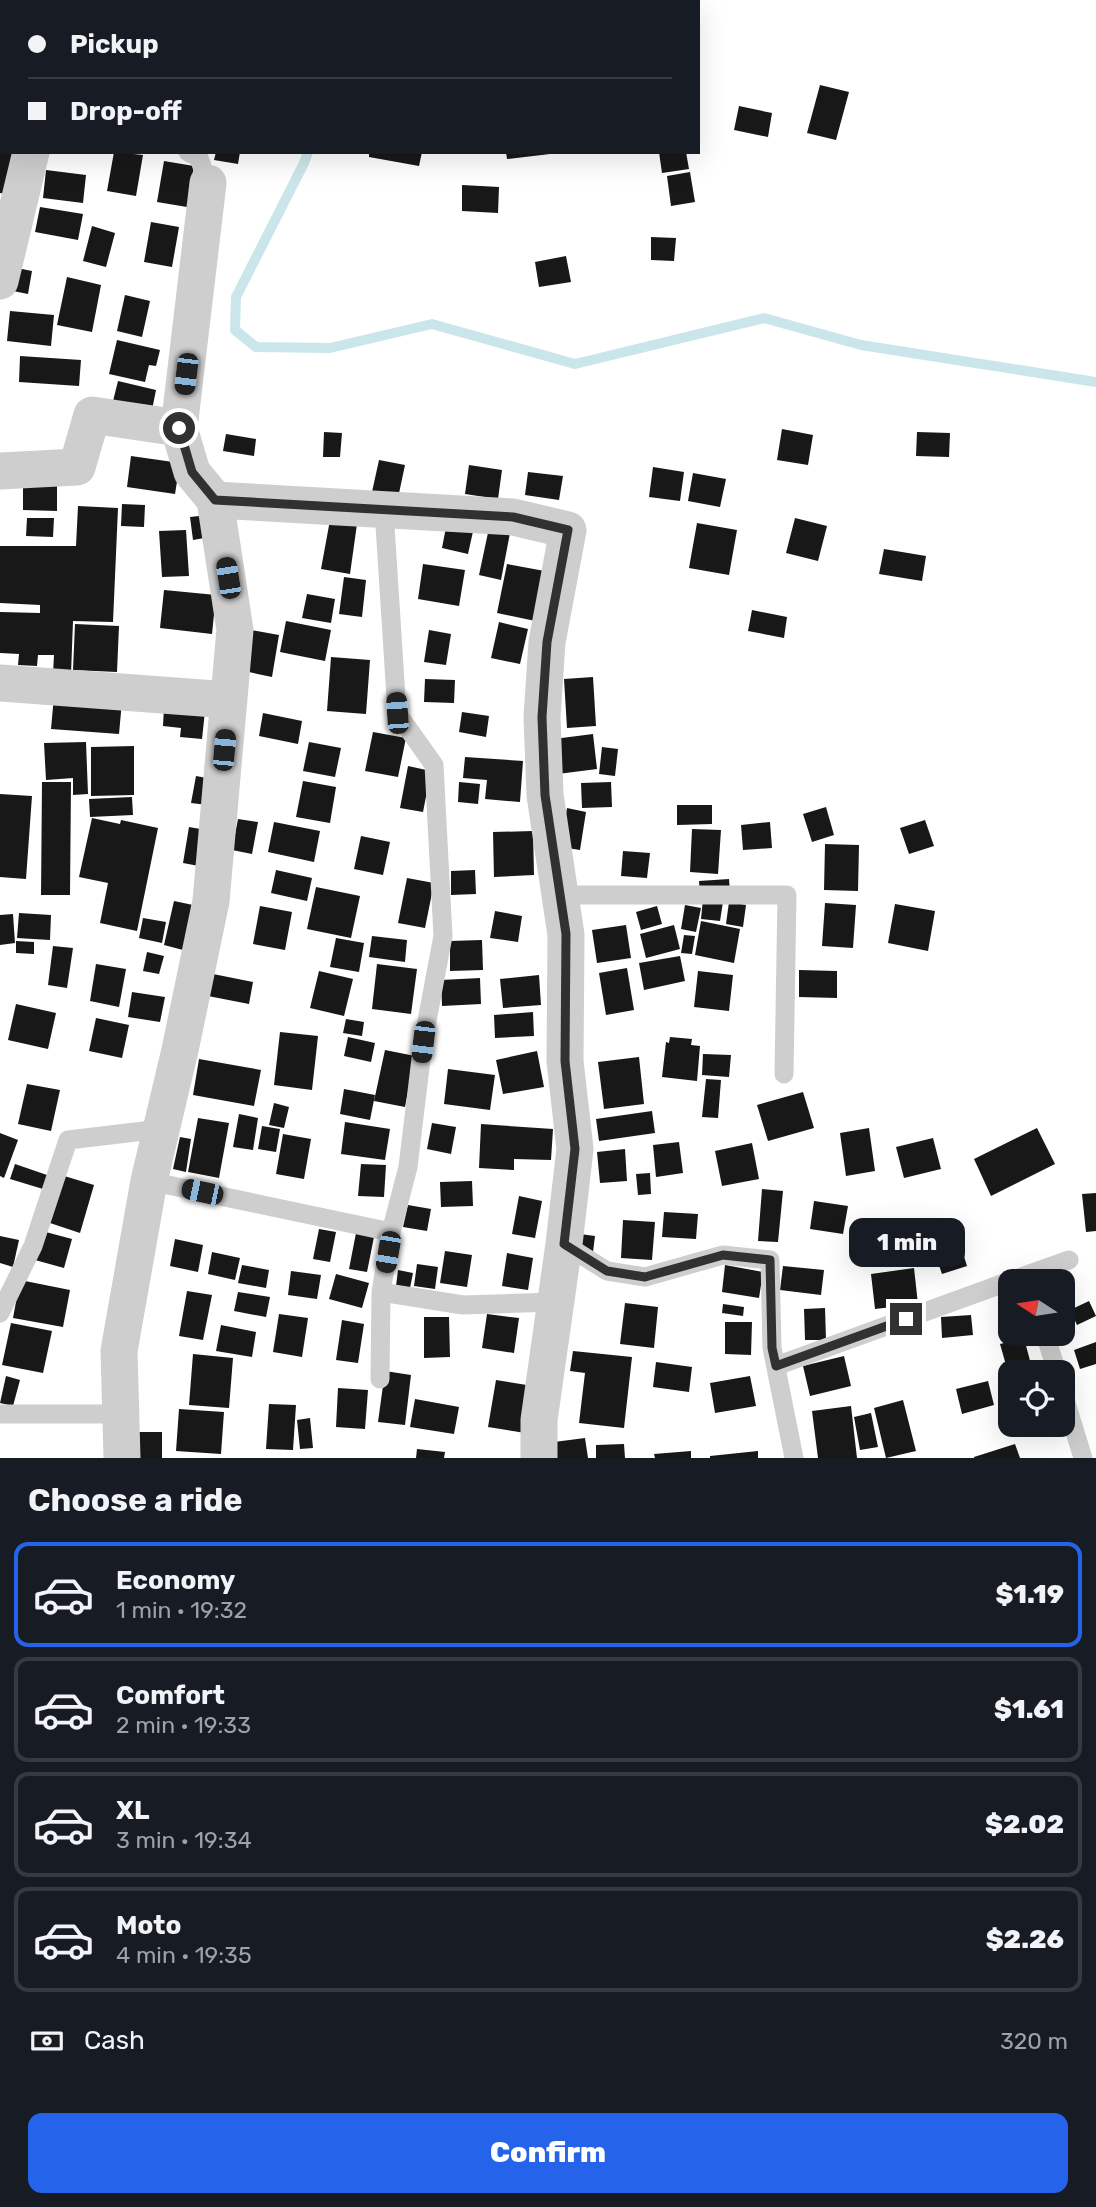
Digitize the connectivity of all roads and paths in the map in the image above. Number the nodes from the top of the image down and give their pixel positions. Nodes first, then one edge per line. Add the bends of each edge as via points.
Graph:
1 (31, 154) edge
2 (192, 154) edge
3 (208, 183) joint
4 (0, 281) edge
5 (179, 428) junction
6 (0, 471) edge
7 (215, 500) junction
8 (384, 510) junction
9 (0, 683) edge
10 (229, 700) junction
11 (560, 895) junction
12 (784, 1073) dead end
13 (161, 1129) junction
14 (149, 1181) junction
15 (391, 1231) junction
16 (564, 1244) junction
17 (1069, 1259) dead end
18 (1045, 1269) edge
19 (998, 1287) edge
20 (381, 1292) junction
21 (556, 1302) junction
22 (0, 1313) edge
23 (776, 1366) junction
24 (380, 1379) dead end
25 (0, 1414) edge
26 (121, 1414) junction
27 (1075, 1432) edge
28 (122, 1458) edge
29 (539, 1458) edge
30 (794, 1458) edge
31 (1083, 1458) edge

1 - 4 street
2 - 3 lane via 199,158
3 - 5 street
5 - 6 street via 92,415 77,467
5 - 7 street via 192,472
7 - 8 street
7 - 10 street via 235,630
8 - 11 street via 513,517 568,530 547,642 542,717 545,795
8 - 15 lane via 397,713 434,765 443,936 423,1042 408,1167
9 - 10 street
10 - 13 street via 211,901
11 - 12 lane via 787,895
11 - 16 street via 566,934 565,1061 575,1149
13 - 14 street
13 - 22 lane via 68,1140 33,1246
14 - 15 lane
14 - 26 street via 119,1351
15 - 20 lane
16 - 21 street
16 - 23 lane via 607,1271 645,1277 723,1255 770,1260
17 - 18 lane
19 - 23 lane
20 - 21 lane via 463,1305
20 - 24 lane
21 - 29 street via 539,1420
23 - 30 lane
25 - 26 lane
26 - 28 street
27 - 31 lane

